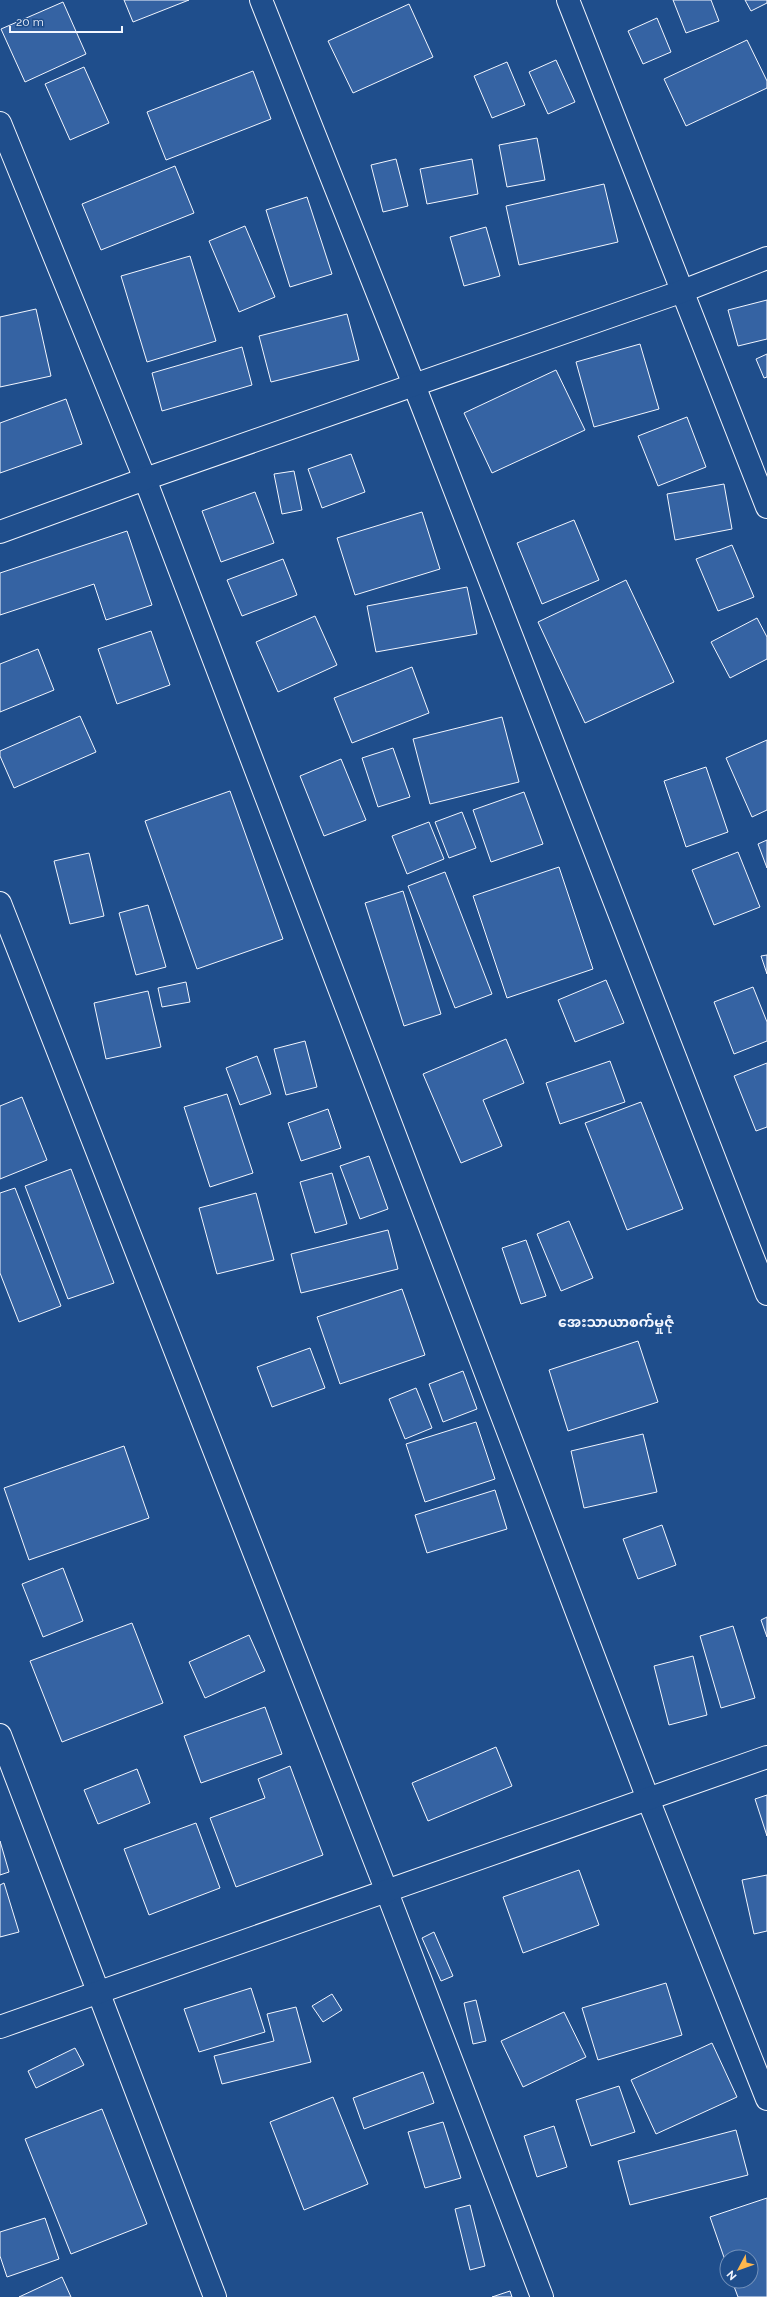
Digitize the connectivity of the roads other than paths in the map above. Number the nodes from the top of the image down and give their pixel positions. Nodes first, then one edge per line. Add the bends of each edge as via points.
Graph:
1 (262, 0) edge
2 (568, 0) edge
3 (0, 123) edge
4 (767, 258) edge
5 (683, 291) junction
6 (414, 385) junction
7 (145, 479) junction
8 (767, 507) edge
9 (0, 532) edge
10 (0, 903) edge
11 (767, 1294) edge
12 (0, 1735) edge
13 (767, 1757) edge
14 (648, 1798) junction
15 (387, 1892) junction
16 (99, 1993) junction
17 (0, 2027) edge
18 (767, 2099) edge
19 (215, 2297) edge
20 (542, 2297) edge

1 - 6 street
2 - 5 street
3 - 7 street
4 - 5 street
5 - 6 street
5 - 8 street
6 - 7 street
6 - 11 street
7 - 9 street
7 - 14 street
10 - 15 street
12 - 16 street
13 - 14 street
14 - 15 street
14 - 18 street
15 - 16 street
15 - 20 street
16 - 17 street
16 - 19 street

